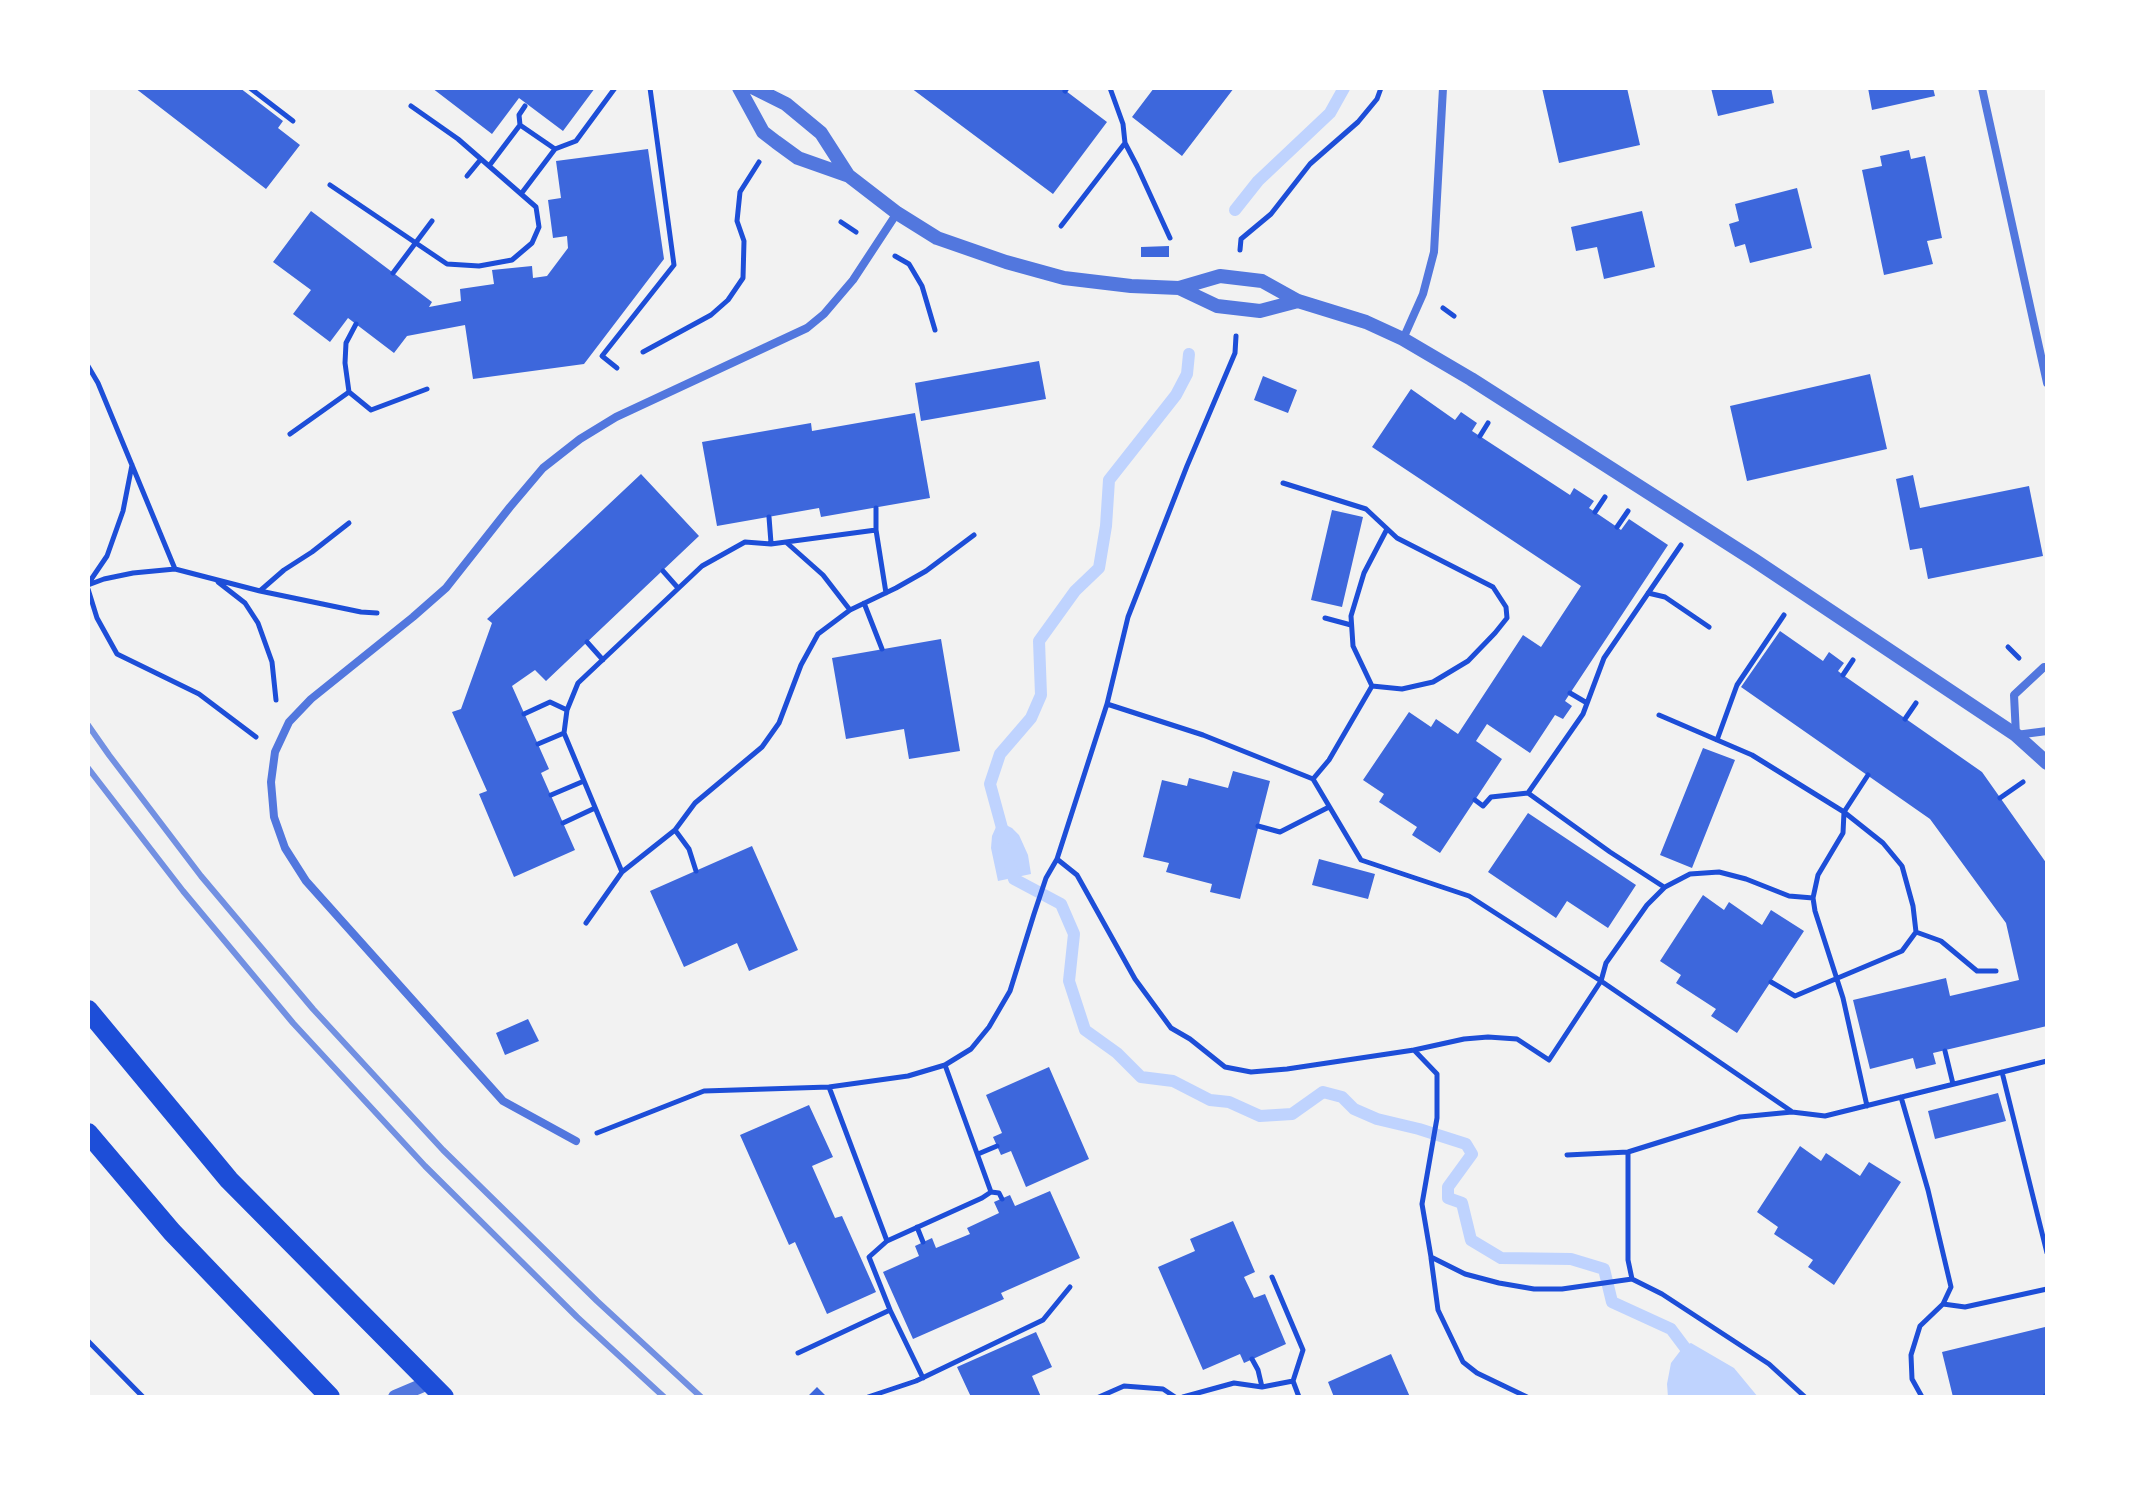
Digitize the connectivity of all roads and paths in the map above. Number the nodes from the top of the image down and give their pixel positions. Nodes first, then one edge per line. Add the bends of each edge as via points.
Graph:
1 (250, 88) edge
2 (615, 88) edge
3 (650, 88) edge
4 (739, 88) edge
5 (754, 88) edge
6 (1110, 88) edge
7 (1381, 88) edge
8 (1443, 88) edge
9 (1982, 88) edge
10 (411, 106) dead end
11 (525, 106) dead end
12 (293, 121) dead end
13 (520, 125) junction
14 (1125, 143) junction
15 (555, 149) junction
16 (481, 159) junction
17 (761, 160) dead end
18 (489, 166) junction
19 (467, 176) dead end
20 (849, 176) junction
21 (330, 185) dead end
22 (521, 194) junction
23 (897, 213) junction
24 (432, 221) dead end
25 (1061, 226) dead end
26 (1170, 238) dead end
27 (1241, 239) dead end
28 (416, 243) junction
29 (909, 264) dead end
30 (393, 273) dead end
31 (1179, 288) junction
32 (1298, 301) junction
33 (356, 324) dead end
34 (1237, 328) dead end
35 (935, 330) dead end
36 (1403, 339) junction
37 (643, 352) dead end
38 (88, 366) edge
39 (617, 368) dead end
40 (2047, 383) edge
41 (427, 389) dead end
42 (349, 392) junction
43 (1489, 422) dead end
44 (290, 434) dead end
45 (1480, 436) dead end
46 (132, 464) junction
47 (1283, 483) dead end
48 (1606, 495) dead end
49 (876, 508) dead end
50 (1629, 510) dead end
51 (1595, 512) dead end
52 (769, 517) dead end
53 (349, 523) dead end
54 (1617, 527) dead end
55 (1387, 529) junction
56 (876, 530) junction
57 (974, 535) dead end
58 (787, 542) junction
59 (771, 544) junction
60 (1681, 544) dead end
61 (175, 569) junction
62 (663, 571) dead end
63 (214, 579) junction
64 (88, 586) edge
65 (678, 588) junction
66 (260, 591) junction
67 (886, 593) junction
68 (1648, 593) junction
69 (864, 603) junction
70 (850, 610) junction
71 (1785, 613) dead end
72 (413, 617) junction
73 (1325, 618) dead end
74 (1351, 625) junction
75 (1709, 627) dead end
76 (587, 642) dead end
77 (882, 649) dead end
78 (603, 660) junction
79 (1853, 660) dead end
80 (2047, 667) edge
81 (1843, 675) dead end
82 (1372, 686) junction
83 (1570, 693) dead end
84 (1587, 703) junction
85 (1916, 703) dead end
86 (1107, 704) junction
87 (567, 710) junction
88 (524, 714) dead end
89 (1659, 715) dead end
90 (1905, 719) dead end
91 (2047, 731) edge
92 (284, 733) junction
93 (564, 733) junction
94 (2016, 735) junction
95 (1717, 740) junction
96 (538, 744) dead end
97 (275, 752) junction
98 (2047, 763) edge
99 (1868, 775) dead end
100 (1313, 779) junction
101 (584, 781) junction
102 (2023, 782) dead end
103 (1528, 793) junction
104 (551, 795) dead end
105 (2000, 798) dead end
106 (1475, 800) dead end
107 (1329, 807) junction
108 (595, 808) junction
109 (1844, 812) junction
110 (563, 823) dead end
111 (1258, 826) dead end
112 (675, 830) junction
113 (1057, 859) junction
114 (696, 871) dead end
115 (622, 872) junction
116 (1665, 887) junction
117 (1813, 898) junction
118 (586, 923) dead end
119 (1916, 932) junction
120 (1996, 971) dead end
121 (1837, 979) junction
122 (1601, 981) junction
123 (1771, 982) dead end
124 (88, 1010) edge
125 (1414, 1050) junction
126 (1945, 1051) dead end
127 (2047, 1061) edge
128 (945, 1065) junction
129 (2002, 1072) junction
130 (1953, 1084) junction
131 (829, 1087) junction
132 (1901, 1097) junction
133 (1867, 1106) junction
134 (1792, 1112) junction
135 (88, 1133) edge
136 (576, 1141) joint
137 (997, 1146) dead end
138 (1628, 1152) junction
139 (978, 1154) junction
140 (1567, 1155) dead end
141 (991, 1192) junction
142 (1002, 1199) dead end
143 (917, 1227) junction
144 (887, 1241) junction
145 (923, 1242) dead end
146 (2047, 1253) edge
147 (1431, 1257) junction
148 (1272, 1277) dead end
149 (1632, 1279) junction
150 (1070, 1287) dead end
151 (2047, 1289) edge
152 (1943, 1304) junction
153 (890, 1310) junction
154 (88, 1341) edge
155 (798, 1353) dead end
156 (1252, 1359) dead end
157 (923, 1378) junction
158 (1293, 1381) junction
159 (1262, 1387) junction
160 (424, 1390) edge
161 (143, 1397) edge
162 (330, 1397) edge
163 (395, 1397) edge
164 (444, 1397) edge
165 (868, 1397) edge
166 (1099, 1397) edge
167 (1175, 1397) edge
168 (1183, 1397) edge
169 (1299, 1397) edge
170 (1527, 1397) edge
171 (1805, 1397) edge
172 (1922, 1397) edge

1 - 12 path
2 - 15 path via 576,141
3 - 39 path via 674,265 602,356
4 - 20 street via 763,132 798,158
5 - 20 street via 786,104 821,133
6 - 14 path
7 - 27 path via 1358,122 1310,164 1271,214
8 - 36 street via 1434,252
9 - 40 street
10 - 16 path
11 - 13 path
13 - 15 path
13 - 18 path
14 - 25 path
14 - 26 path
15 - 22 path
16 - 18 path
16 - 19 path
17 - 37 path via 740,192 737,221 744,241 743,278 711,315
18 - 22 path
20 - 23 street
21 - 28 path
22 - 28 path via 536,207 539,227 532,243 512,260 447,264
23 - 31 street via 937,238 1064,278
23 - 72 street via 853,280 807,328 616,417 543,468 446,588
24 - 28 path
28 - 30 path
29 - 35 path via 922,286
31 - 32 street via 1217,306 1260,311
31 - 32 street via 1220,276 1262,281
32 - 36 street
33 - 42 path via 346,343
34 - 86 path via 1235,353 1128,617
36 - 94 street via 1754,560
38 - 46 path
41 - 42 path via 371,410
42 - 44 path
43 - 45 path
46 - 61 path
46 - 64 path via 107,556
47 - 55 path via 1366,509
48 - 51 path
49 - 56 path
50 - 54 path
52 - 59 path
53 - 66 path
55 - 74 path via 1364,573
55 - 82 path via 1493,587 1507,618 1468,661 1433,682 1402,689
56 - 58 path
56 - 67 path
57 - 67 path
58 - 59 path
58 - 70 path
59 - 65 path via 745,542 702,566
60 - 68 path
61 - 63 path
61 - 64 path via 133,573
62 - 65 path
63 - 66 path
63 - 92 path via 245,603 258,623 272,662
64 - 97 path via 97,618 117,654 199,694
65 - 78 path
66 - 72 path
67 - 69 path
68 - 75 path via 1665,597
68 - 84 path via 1604,658
69 - 70 path
69 - 77 path
70 - 112 path via 818,634 779,723 762,747 695,803
71 - 95 path via 1737,685
72 - 92 street via 311,699
73 - 74 path
74 - 82 path via 1353,646
76 - 78 path
78 - 87 path via 578,683
79 - 81 path
80 - 94 street via 2014,695
82 - 100 path
83 - 84 path
84 - 103 path
85 - 90 path
86 - 100 path
86 - 113 path
87 - 88 path via 550,702
87 - 93 path
89 - 95 path
91 - 94 street
92 - 97 street
93 - 96 path
93 - 101 path
94 - 98 street
95 - 109 path via 1752,755
97 - 136 street via 274,817 285,848 306,881 503,1101
99 - 109 path
100 - 107 path
101 - 104 path
101 - 108 path
102 - 105 path
103 - 106 path via 1491,797 1483,806
103 - 116 path
107 - 111 path via 1280,832
107 - 122 path via 1361,860 1469,896
108 - 110 path
108 - 115 path
109 - 117 path via 1843,833 1818,875
109 - 119 path via 1902,866
112 - 114 path
112 - 115 path
113 - 125 path via 1077,875 1135,979 1171,1028 1225,1067 1275,1070
113 - 128 path via 1010,991 971,1049
115 - 118 path
116 - 117 path via 1690,874 1719,872 1789,896
116 - 122 path via 1606,963
117 - 121 path
119 - 120 path via 1941,941 1977,971
119 - 121 path via 1902,951
121 - 123 path via 1795,996
121 - 133 path
122 - 125 path via 1549,1060 1517,1039 1464,1039
122 - 134 path
124 - 160 main road via 229,1180
125 - 147 path via 1437,1074 1437,1118 1422,1204
126 - 130 path
127 - 129 path
128 - 131 path
128 - 139 path
129 - 130 path
129 - 146 path
130 - 132 path
131 - 136 path via 704,1091
131 - 144 path
132 - 133 path
132 - 152 path via 1951,1287
133 - 134 path via 1825,1116
134 - 138 path via 1740,1117
135 - 162 main road via 172,1232
137 - 139 path
138 - 140 path
138 - 149 path
139 - 141 path
141 - 142 path
141 - 143 path
143 - 144 path
143 - 145 path
144 - 153 path via 869,1257
147 - 149 path via 1465,1274 1534,1289
147 - 170 path via 1438,1310 1463,1362
148 - 158 path via 1303,1350
149 - 171 path via 1769,1364
150 - 157 path via 1043,1320
151 - 152 path via 1965,1307
152 - 172 path via 1920,1326 1911,1355 1912,1379
153 - 155 path
153 - 157 path
154 - 161 path
156 - 159 path
157 - 165 path
158 - 159 path
158 - 169 path
159 - 168 path via 1234,1383
160 - 163 street
160 - 164 main road
166 - 167 path via 1124,1386 1163,1389

